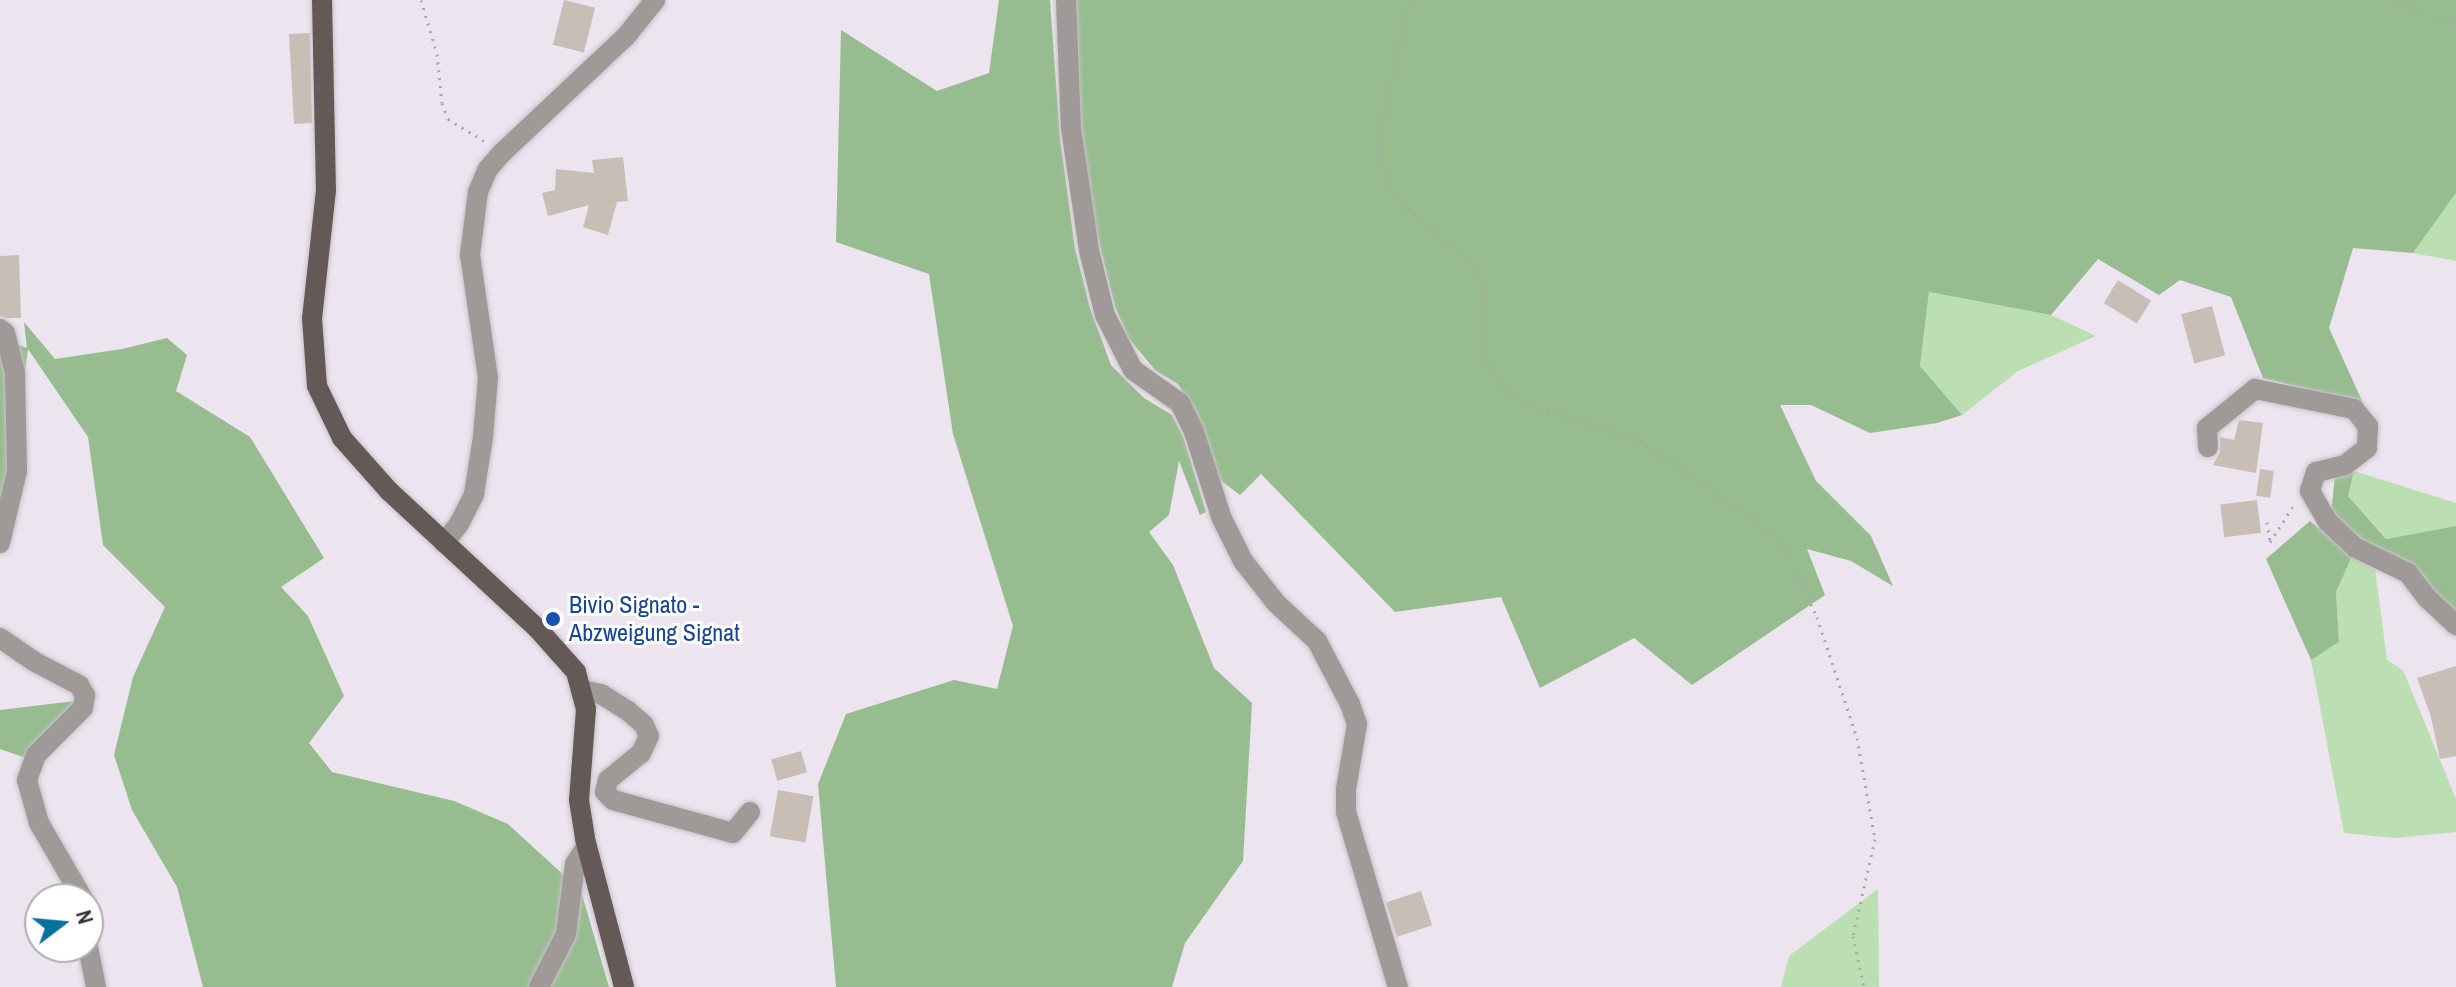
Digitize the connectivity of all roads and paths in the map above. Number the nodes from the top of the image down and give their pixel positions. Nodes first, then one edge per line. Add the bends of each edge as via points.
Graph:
1 (322, 0) edge
2 (421, 0) edge
3 (655, 0) edge
4 (1066, 0) edge
5 (1414, 0) edge
6 (2392, 0) edge
7 (2456, 24) edge
8 (503, 152) junction
9 (0, 329) edge
10 (2208, 447) dead end
11 (2298, 498) dead end
12 (2267, 522) dead end
13 (0, 543) edge
14 (444, 543) junction
15 (2456, 625) edge
16 (0, 638) edge
17 (582, 690) junction
18 (750, 812) dead end
19 (586, 847) junction
20 (74, 883) edge
21 (91, 963) edge
22 (96, 987) edge
23 (539, 987) edge
24 (624, 987) edge
25 (1398, 987) edge
26 (1864, 987) edge

1 - 14 main road via 326,190 312,318 317,386 342,438
2 - 8 path via 448,119
3 - 8 street via 627,35
4 - 25 street via 1071,128 1089,250 1105,315 1133,370 1180,403 1243,561 1276,603 1317,641 1357,724 1346,812
5 - 26 path via 1404,24 1378,157 1395,198 1469,260 1482,279 1487,293 1480,352 1501,386 1517,400 1640,441 1765,528 1783,546 1817,617 1857,738 1875,839 1853,936
6 - 7 path
8 - 14 street via 483,181 472,223 473,284 488,378 483,437 474,494
9 - 13 street via 15,373 17,471
10 - 15 street via 2207,428 2255,389 2354,409 2368,426 2367,448 2345,465 2316,472 2310,491 2328,522 2356,548 2408,573
11 - 12 path via 2270,542
14 - 17 main road via 562,654
16 - 20 street via 79,685 85,695 83,708 36,755 27,780 39,823
17 - 18 street via 601,694 628,711 649,736 641,753 608,780 605,792 613,800 733,833
17 - 19 main road via 586,709 579,800
19 - 23 street via 575,864 566,934
19 - 24 main road
21 - 22 street

